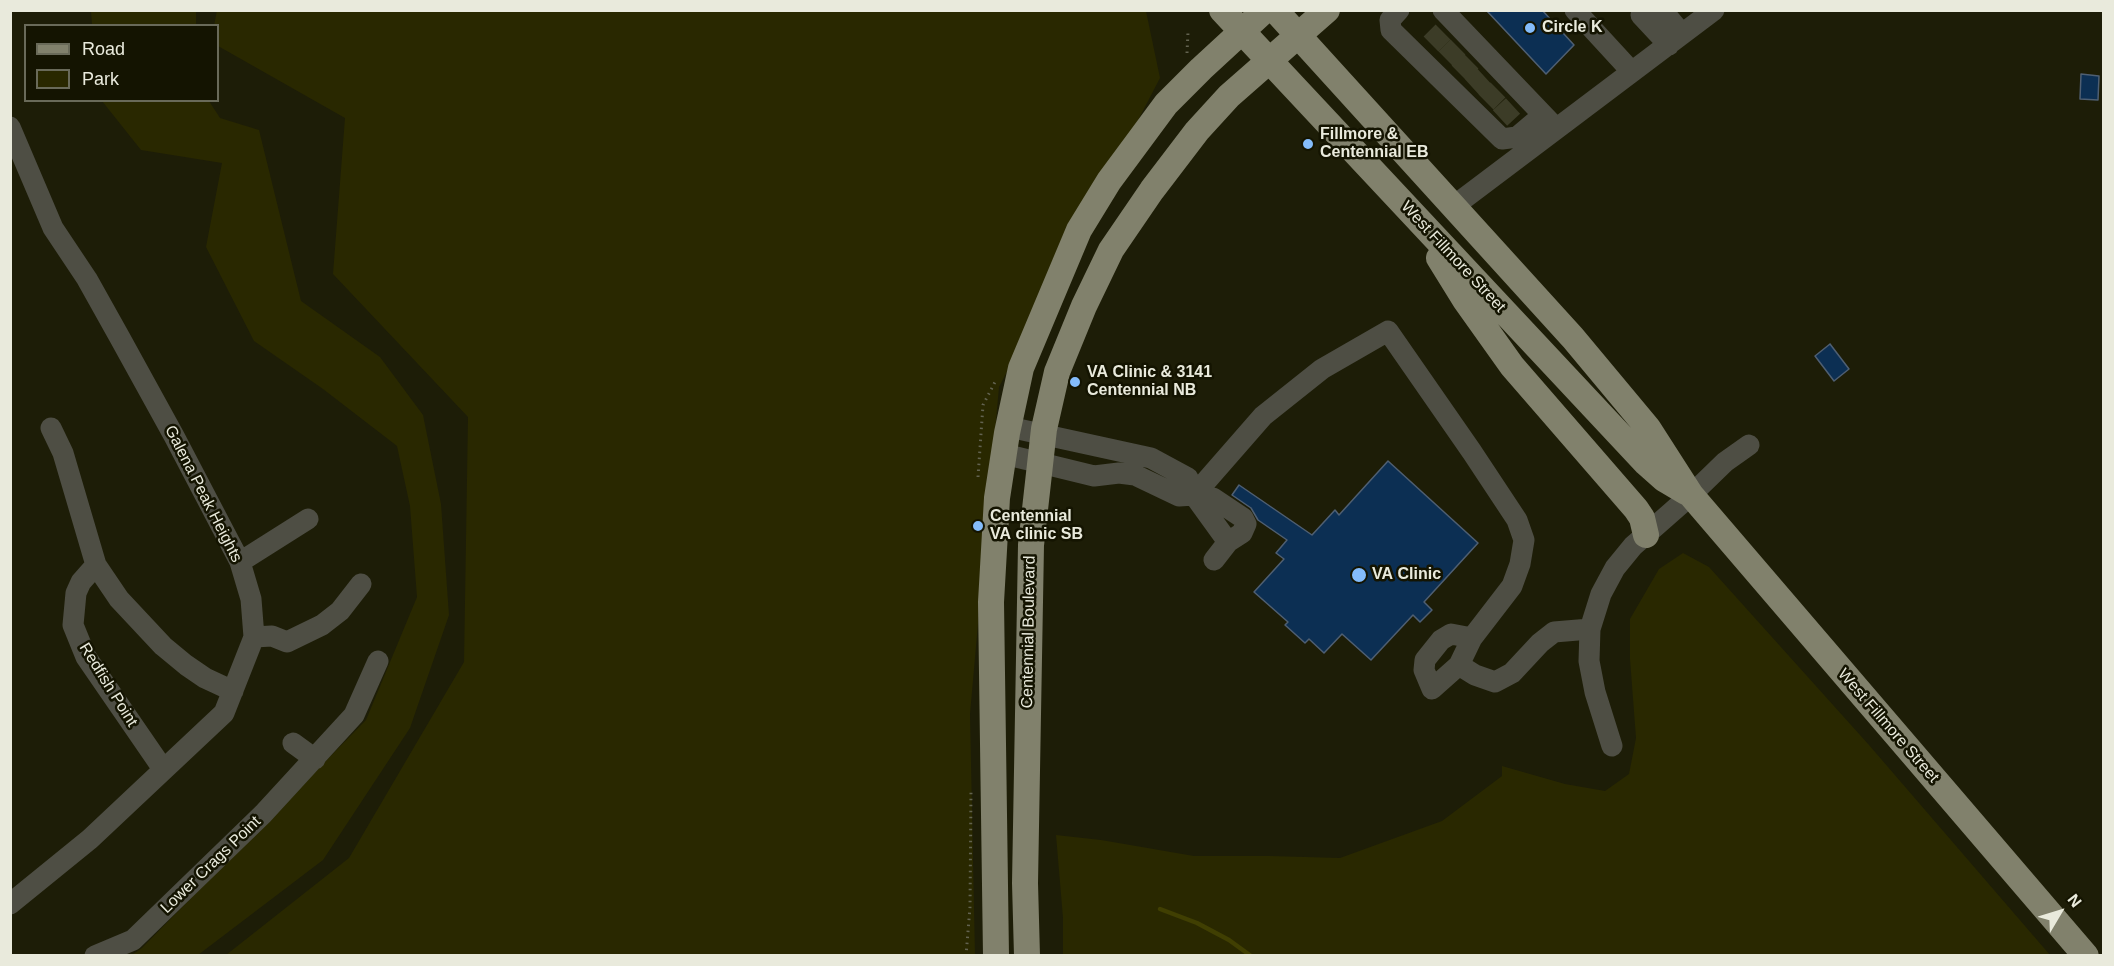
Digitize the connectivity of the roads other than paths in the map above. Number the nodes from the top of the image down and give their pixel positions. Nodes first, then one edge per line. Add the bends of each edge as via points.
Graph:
1 (1222, 10) edge
2 (1265, 10) edge
3 (1275, 10) edge
4 (1327, 10) edge
5 (1399, 10) edge
6 (1575, 10) edge
7 (1711, 11) edge
8 (1651, 13) edge
9 (1242, 31) junction
10 (1299, 35) junction
11 (1676, 40) junction
12 (1270, 62) junction
13 (1470, 72) edge
14 (1632, 72) junction
15 (1550, 122) junction
16 (10, 127) edge
17 (1454, 206) junction
18 (1413, 214) junction
19 (1009, 427) junction
20 (51, 428) dead end
21 (1043, 436) junction
22 (1749, 445) dead end
23 (1004, 453) junction
24 (1041, 462) junction
25 (1194, 495) junction
26 (1691, 495) junction
27 (308, 519) dead end
28 (1646, 535) junction
29 (1214, 560) dead end
30 (240, 562) junction
31 (96, 566) junction
32 (361, 584) dead end
33 (1590, 628) junction
34 (254, 637) junction
35 (1472, 638) junction
36 (378, 661) dead end
37 (1459, 665) junction
38 (233, 691) junction
39 (293, 743) dead end
40 (1612, 746) dead end
41 (315, 759) junction
42 (163, 769) junction
43 (10, 904) edge
44 (1023, 955) edge
45 (95, 956) edge
46 (996, 956) edge
47 (2086, 956) edge

1 - 9 main road, West Fillmore Street
2 - 9 main road
3 - 10 main road, West Fillmore Street
4 - 10 main road, Centennial Boulevard
5 - 13 street via 1390,20 1391,30
6 - 14 street
7 - 11 street
8 - 11 street
9 - 12 main road, West Fillmore Street
9 - 19 main road via 1166,104 1109,181 1079,230 1022,368
10 - 12 main road, Centennial Boulevard
10 - 17 main road, West Fillmore Street
11 - 14 street
12 - 18 main road, West Fillmore Street
12 - 21 main road, Centennial Boulevard via 1229,96 1197,131 1111,250 1057,372
13 - 15 street
13 - 15 street via 1502,139 1517,137
14 - 15 street
15 - 17 street
16 - 30 street, Galena Peak Heights via 53,228 87,279
17 - 26 main road, West Fillmore Street via 1555,317 1648,428
18 - 26 main road, West Fillmore Street via 1646,463
18 - 28 main road via 1502,353 1630,501 1642,518
19 - 21 street
19 - 23 main road
20 - 31 street via 63,453
21 - 24 main road, Centennial Boulevard
21 - 25 street via 1151,458 1188,478
22 - 26 street
23 - 24 street
23 - 46 main road via 997,498 991,602
24 - 25 street via 1094,476 1135,475 1179,496
24 - 44 main road, Centennial Boulevard via 1031,545
25 - 29 street via 1213,498 1246,524
25 - 35 street via 1263,416 1322,369 1388,331 1492,481 1517,520 1524,540 1512,586
26 - 28 street
26 - 47 main road, West Fillmore Street
27 - 30 street
28 - 33 street via 1609,578
30 - 34 street, Galena Peak Heights via 251,599
31 - 38 street via 118,599 163,646 205,678
31 - 42 street, Redfish Point via 76,593 73,625 86,657
32 - 34 street via 340,611 322,625 287,642 272,636
33 - 37 street via 1554,632 1512,673 1496,682
33 - 40 street via 1591,676
34 - 38 street, Galena Peak Heights
35 - 37 street
35 - 37 street via 1451,634 1425,660 1424,670 1432,689
36 - 41 street, Lower Crags Point via 354,715
38 - 42 street, Galena Peak Heights via 224,713
39 - 41 street
41 - 45 street, Lower Crags Point via 133,940
42 - 43 street, Galena Peak Heights via 90,839

